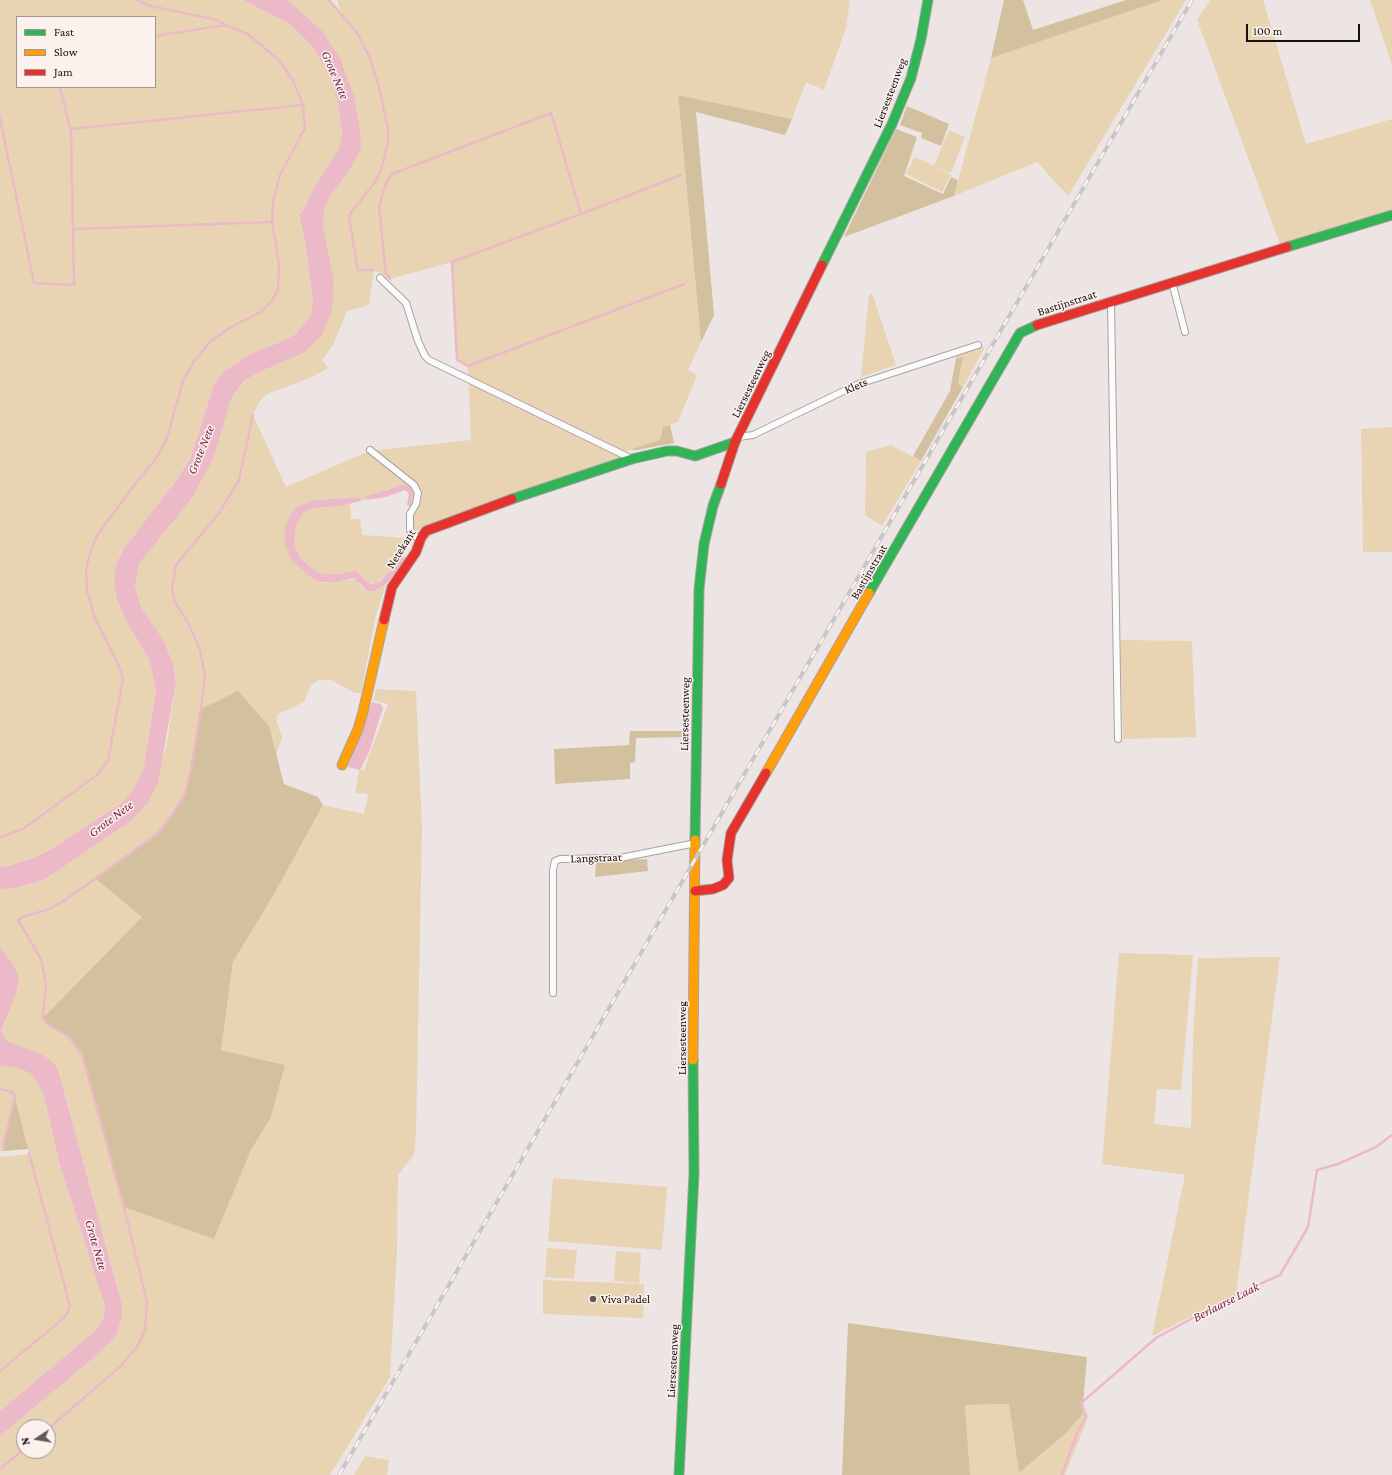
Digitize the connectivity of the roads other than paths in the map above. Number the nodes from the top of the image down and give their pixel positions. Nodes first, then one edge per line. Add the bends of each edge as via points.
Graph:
1 (928, 0) edge
2 (1392, 215) edge
3 (380, 278) dead end
4 (1172, 282) junction
5 (1111, 302) junction
6 (1185, 332) dead end
7 (978, 346) dead end
8 (737, 440) junction
9 (370, 450) dead end
10 (632, 459) junction
11 (421, 538) junction
12 (1118, 739) dead end
13 (342, 765) dead end
14 (696, 843) junction
15 (695, 891) junction
16 (553, 993) dead end
17 (680, 1475) edge

1 - 8 street, Liersesteenweg via 911,78 892,124
2 - 4 street, Bastijnstraat
3 - 10 street via 406,303 425,356 438,366
4 - 5 street, Bastijnstraat
4 - 6 street
5 - 12 street, Bastijnstraat
5 - 15 street, Bastijnstraat via 1028,328 1020,333 731,833 727,860 729,878 723,885 713,889
7 - 8 street, Klets via 856,385 753,435
8 - 10 street, Netekant via 695,456 676,451
8 - 14 street, Liersesteenweg via 713,506 701,566 698,620
9 - 11 street via 414,485 418,493 416,504 410,514 410,530 414,536
10 - 11 street, Netekant via 481,509 426,531
11 - 13 street, Netekant via 416,552 392,587 363,712
14 - 15 street, Liersesteenweg
14 - 16 street, Langstraat via 620,858 555,861
15 - 17 street, Liersesteenweg via 694,1174

